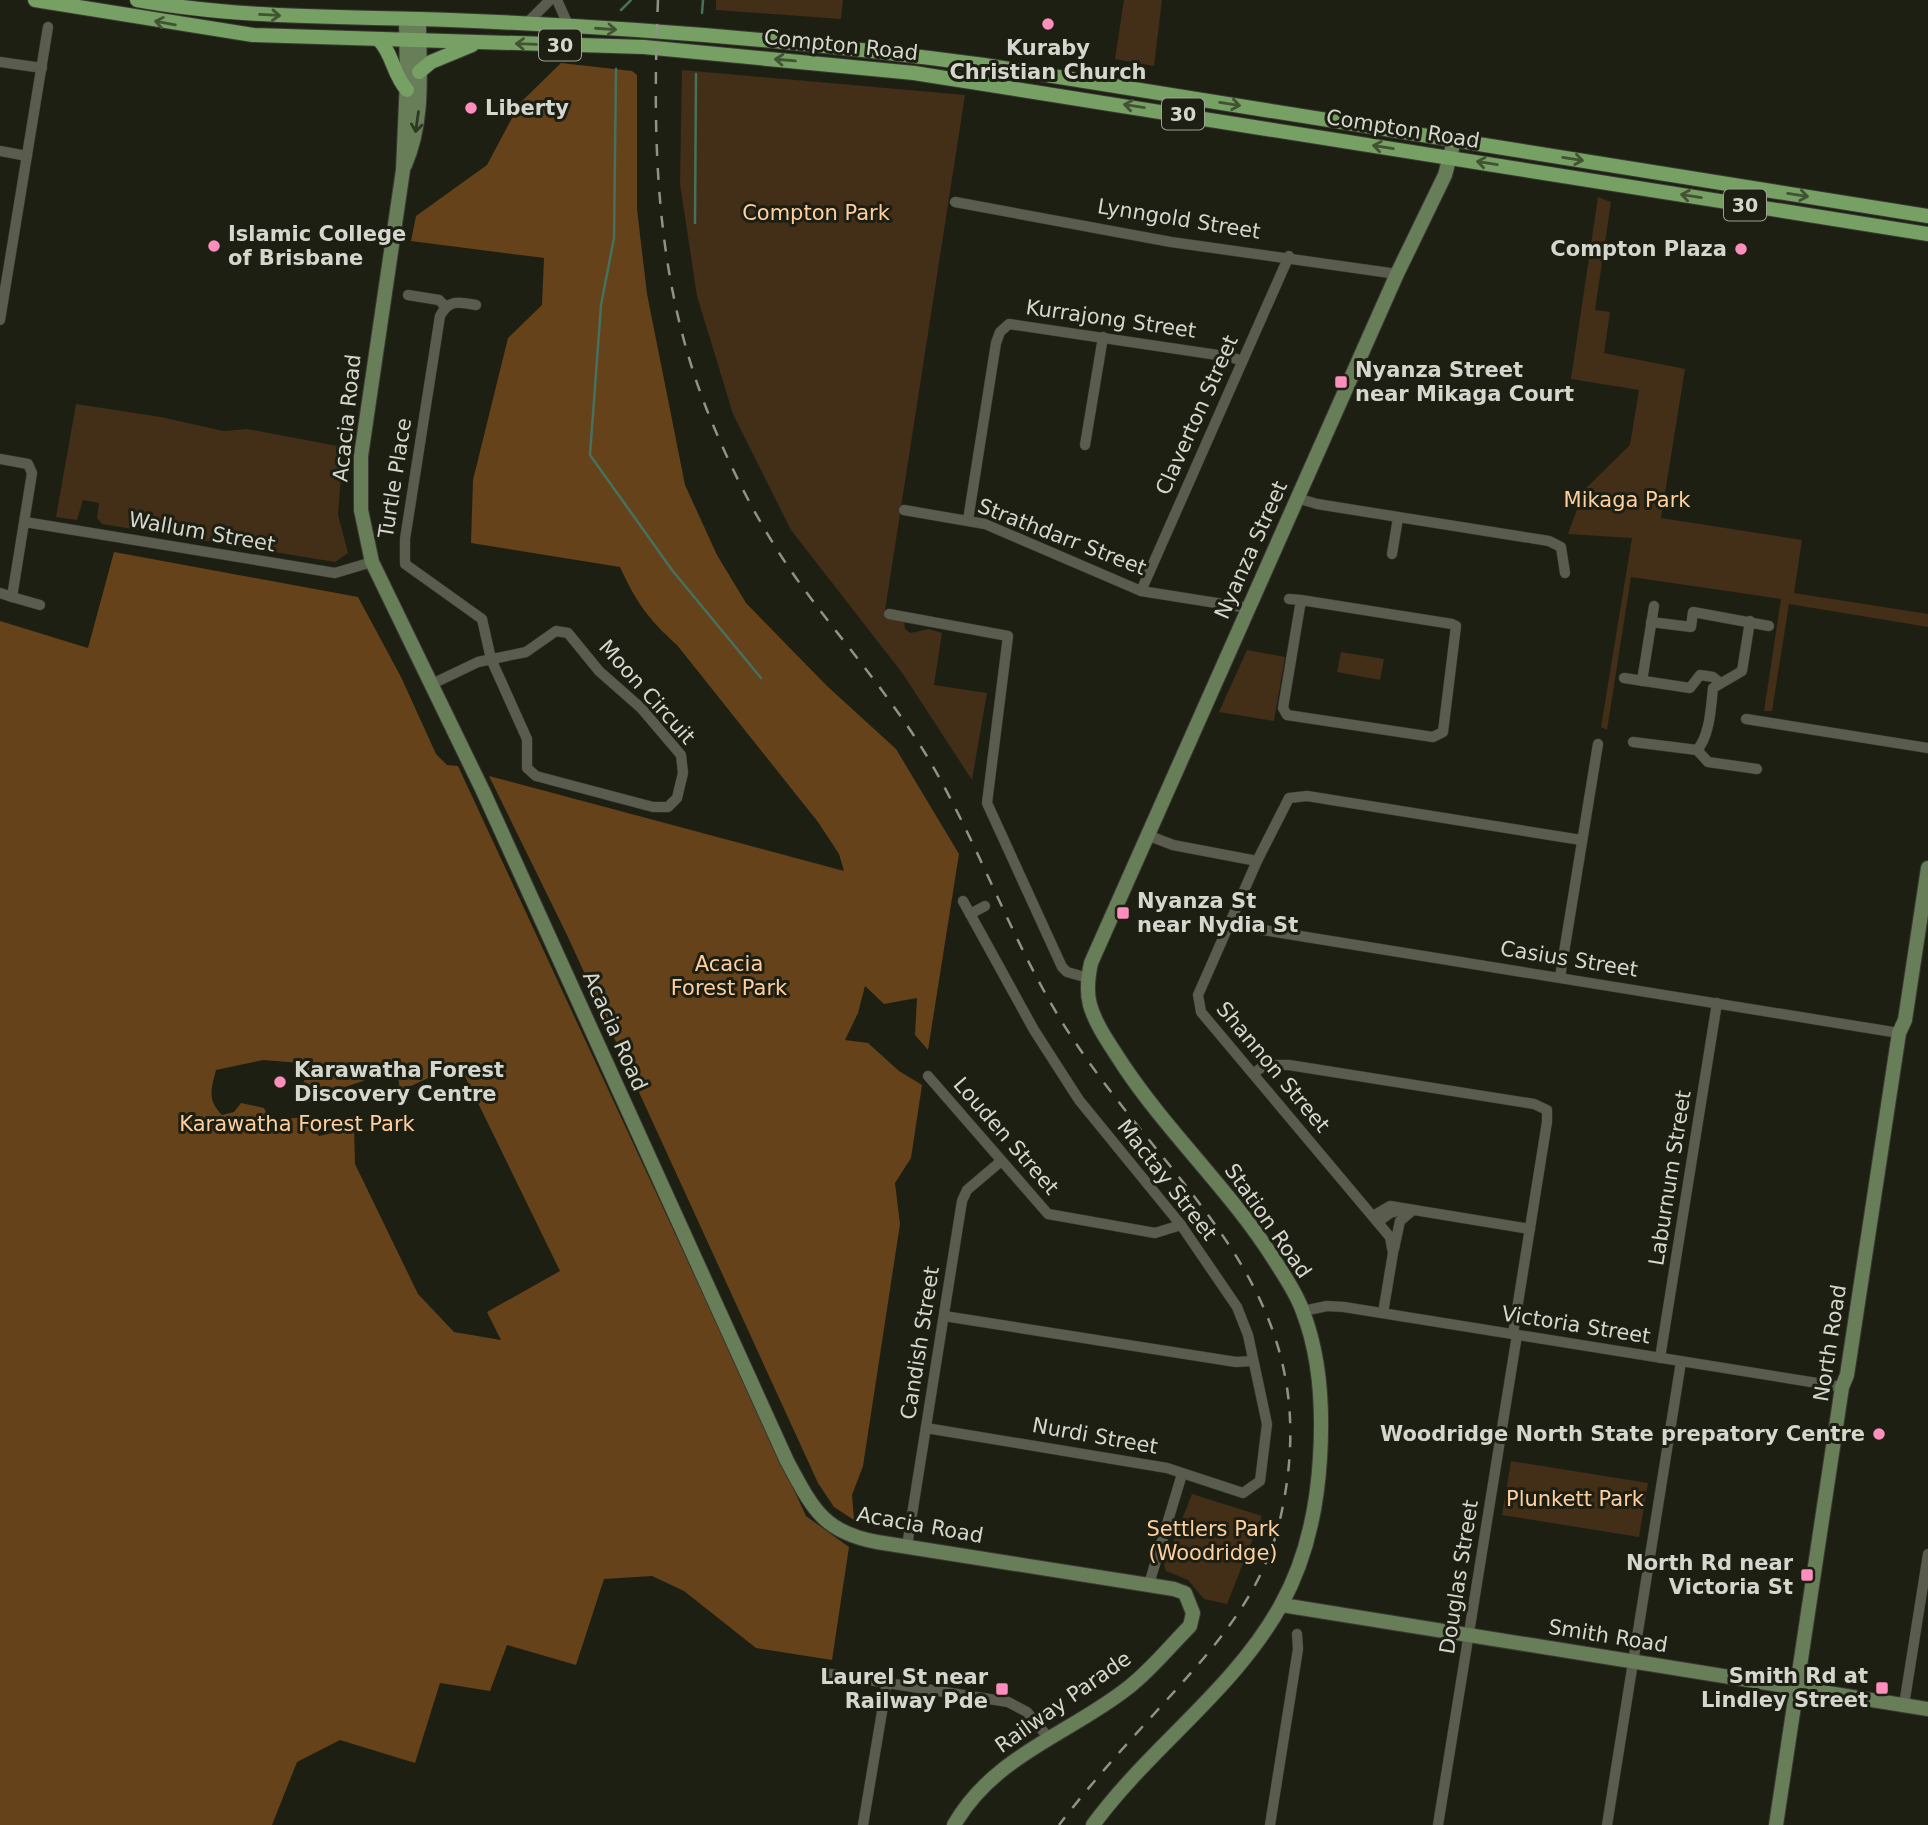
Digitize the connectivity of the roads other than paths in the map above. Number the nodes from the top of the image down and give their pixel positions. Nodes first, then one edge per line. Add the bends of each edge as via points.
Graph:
1 (35, 0) edge
2 (137, 0) edge
3 (550, 0) edge
4 (557, 0) edge
5 (412, 19) junction
6 (525, 24) junction
7 (48, 27) dead end
8 (569, 27) junction
9 (379, 40) junction
10 (412, 41) junction
11 (476, 43) junction
12 (826, 45) junction
13 (0, 62) edge
14 (852, 66) junction
15 (42, 68) junction
16 (419, 72) junction
17 (407, 90) junction
18 (1454, 141) junction
19 (0, 152) edge
20 (27, 156) junction
21 (1450, 158) junction
22 (403, 170) junction
23 (955, 202) dead end
24 (1928, 216) edge
25 (1928, 234) edge
26 (5, 255) edge
27 (1289, 256) junction
28 (1397, 274) junction
29 (408, 295) dead end
30 (476, 305) dead end
31 (445, 306) junction
32 (0, 320) edge
33 (1103, 337) junction
34 (1242, 361) junction
35 (1085, 445) dead end
36 (0, 458) edge
37 (1297, 498) junction
38 (904, 510) dead end
39 (1398, 518) junction
40 (968, 520) junction
41 (24, 522) junction
42 (1392, 554) dead end
43 (372, 562) junction
44 (1565, 573) dead end
45 (1141, 591) junction
46 (0, 593) edge
47 (12, 597) junction
48 (1289, 599) dead end
49 (1301, 600) junction
50 (40, 605) dead end
51 (1654, 606) dead end
52 (1248, 608) junction
53 (889, 614) dead end
54 (1750, 621) junction
55 (1651, 622) junction
56 (1769, 626) dead end
57 (491, 659) junction
58 (1624, 678) dead end
59 (1642, 681) junction
60 (1718, 682) junction
61 (432, 684) junction
62 (1746, 719) dead end
63 (1633, 742) dead end
64 (1598, 744) dead end
65 (1928, 748) edge
66 (1697, 750) junction
67 (1757, 769) dead end
68 (1147, 835) junction
69 (1581, 840) junction
70 (1257, 861) junction
71 (1928, 868) edge
72 (1926, 893) edge
73 (963, 901) dead end
74 (985, 906) dead end
75 (970, 914) junction
76 (1232, 922) junction
77 (1560, 977) junction
78 (1088, 978) junction
79 (1717, 1003) junction
80 (1899, 1033) junction
81 (1254, 1073) junction
82 (928, 1076) dead end
83 (1000, 1162) junction
84 (1356, 1196) junction
85 (1391, 1206) junction
86 (1412, 1210) junction
87 (1375, 1219) junction
88 (1181, 1225) junction
89 (1530, 1229) junction
90 (1393, 1253) junction
91 (1303, 1311) junction
92 (1383, 1313) junction
93 (944, 1316) junction
94 (1515, 1335) junction
95 (1660, 1358) junction
96 (1253, 1361) junction
97 (1681, 1362) junction
98 (1842, 1387) junction
99 (926, 1428) junction
100 (1182, 1474) junction
101 (1253, 1488) joint
102 (907, 1546) junction
103 (1928, 1554) edge
104 (1149, 1584) junction
105 (1282, 1605) junction
106 (1193, 1613) joint
107 (1297, 1634) dead end
108 (1469, 1635) junction
109 (1634, 1661) junction
110 (830, 1674) dead end
111 (887, 1682) junction
112 (1799, 1688) junction
113 (1904, 1705) junction
114 (1928, 1709) edge
115 (1048, 1737) junction
116 (863, 1825) edge
117 (954, 1825) edge
118 (1093, 1825) edge
119 (1270, 1825) edge
120 (1438, 1825) edge
121 (1607, 1825) edge
122 (1776, 1825) edge

9 -> 1 main road, Compton Road / 30 via 232,33
2 -> 5 main road, Compton Road / 30 via 235,13
3 - 6 street
4 - 8 street
5 - 6 main road, Compton Road / 30
5 - 10 street, Acacia Road
6 - 8 main road, Compton Road / 30
7 - 15 street
8 -> 12 main road, Compton Road / 30
9 - 10 main road, Compton Road / 30
9 - 17 main road
10 - 11 main road, Compton Road / 30
10 - 16 street, Acacia Road
10 - 17 street, Acacia Road
14 -> 11 main road, Compton Road / 30 via 644,47
11 - 16 main road
12 - 14 main road via 827,55
12 -> 18 main road, Compton Road / 30 via 984,65
13 - 15 street
21 -> 14 main road, Compton Road / 30
15 - 20 street
16 -> 22 street, Acacia Road via 416,130
17 - 22 street, Acacia Road
18 - 21 street, Nyanza Street
18 -> 24 main road, Compton Road / 30
19 - 20 street
20 - 26 street
25 -> 21 main road, Compton Road / 30
21 - 28 street, Nyanza Street
22 - 43 street, Acacia Road via 361,446 361,510
23 - 27 street, Lynngold Street via 1171,242
26 - 32 street
27 - 28 street, Lynngold Street
27 - 34 street, Claverton Street
28 - 37 street, Nyanza Street
29 - 31 street via 439,300
30 - 31 street via 454,301
31 - 57 street, Turtle Place via 403,559 410,569 482,620
33 - 34 street, Kurrajong Street
33 - 35 street
33 - 40 street, Kurrajong Street via 1021,324 1009,324 1000,331
34 - 45 street, Claverton Street
36 - 41 street via 28,464 32,473
37 - 39 street
37 - 52 street, Nyanza Street
38 - 40 street, Strathdarr Street
39 - 42 street
39 - 44 street via 1549,541 1561,547
40 - 45 street, Strathdarr Street
41 - 43 street, Wallum Street via 335,573
41 - 47 street
43 - 61 street, Acacia Road
45 - 52 street, Strathdarr Street
46 - 47 street
47 - 50 street
48 - 49 street
49 - 49 street via 1456,626 1443,732 1433,737 1287,715 1283,708
51 - 55 street
52 - 68 street, Nyanza Street
53 - 78 street via 1008,636 987,803 1062,967
54 - 55 street via 1693,612 1691,627
54 - 56 street
54 - 60 street via 1742,671
55 - 59 street
57 - 57 street, Moon Circuit via 527,739 529,772 653,807 673,804 683,773 681,755 568,633 556,631 526,652
57 - 61 street, Moon Circuit
58 - 59 street
59 - 60 street via 1690,688 1700,675
60 - 66 street
61 - 102 street, Acacia Road via 810,1504 835,1530
62 - 65 street
63 - 66 street
64 - 69 street
66 - 67 street via 1708,762
68 - 70 street via 1173,845
68 - 78 street, Nyanza Street
69 - 70 street, Shannon Street via 1307,796 1289,798
69 - 77 street
70 - 76 street, Shannon Street
71 - 72 street, North Road
72 - 80 street, North Road
73 - 75 street, Mactay Street
74 - 75 street
75 - 88 street, Mactay Street via 1079,1100
76 - 77 street, Casius Street
76 - 81 street, Shannon Street via 1197,1004
77 - 79 street, Casius Street
78 - 91 street, Station Road via 1090,1004 1109,1044 1262,1241
79 - 80 street, Casius Street
79 - 95 street, Laburnum Street
80 - 98 street, North Road
81 - 84 street, Shannon Street
81 - 89 street, Douglas Street via 1265,1065 1289,1065 1534,1104 1547,1110
82 - 83 street, Louden Street
83 - 88 street, Louden Street via 1040,1207 1057,1217 1156,1233
83 - 93 street, Candish Street via 967,1190 962,1201
84 - 85 street
84 - 87 street, Shannon Street
85 - 86 street
85 - 87 street
86 - 87 street
86 - 89 street
86 - 90 street via 1399,1223
87 - 90 street, Shannon Street via 1391,1240
88 - 96 street, Mactay Street via 1237,1307
89 - 94 street, Douglas Street
90 - 92 street
91 - 92 street, Victoria Street via 1327,1306
91 - 105 street, Station Road via 1321,1414 1318,1479 1307,1542
92 - 94 street, Victoria Street
93 - 96 street
93 - 99 street, Candish Street
94 - 95 street, Victoria Street
94 - 108 street, Douglas Street
95 - 97 street, Victoria Street
96 - 101 street, Mactay Street via 1267,1442 1260,1481
97 - 98 street, Victoria Street
97 - 109 street
98 - 112 street, North Road
99 - 100 street, Nurdi Street
99 - 102 street, Candish Street
100 - 101 street, Nurdi Street via 1233,1492
100 - 104 street
102 - 104 street, Acacia Road
103 - 113 street
104 - 106 street, Acacia Road via 1185,1593
105 - 108 street, Smith Road
105 - 118 street, Station Road via 1235,1672 1134,1773
106 - 115 street, Railway Parade via 1190,1626 1130,1686
107 - 119 street
108 - 109 street, Smith Road
108 - 120 street, Douglas Street
109 - 112 street, Smith Road
109 - 121 street
110 - 111 street
111 - 115 street via 1008,1702 1027,1712
111 - 116 street
112 - 113 street, Smith Road
112 - 122 street, North Road
113 - 114 street, Smith Road
115 - 117 street, Railway Parade via 988,1780

